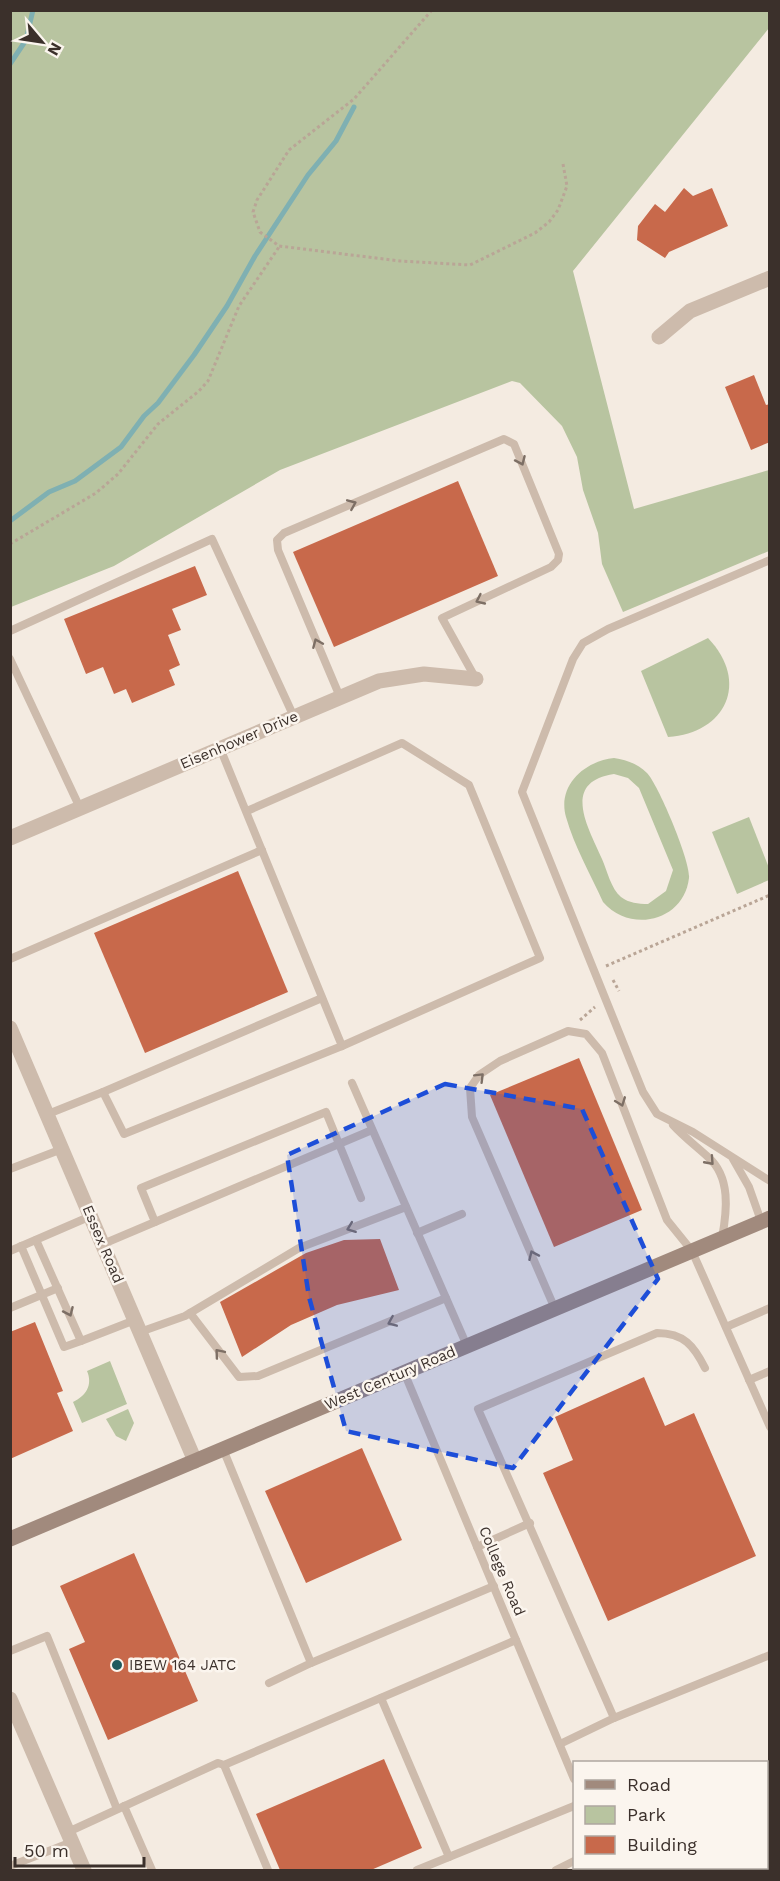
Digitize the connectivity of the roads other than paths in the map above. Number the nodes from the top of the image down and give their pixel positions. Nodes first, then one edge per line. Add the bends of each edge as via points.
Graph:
1 (770, 278) edge
2 (659, 337) dead end
3 (770, 560) edge
4 (10, 631) edge
5 (10, 658) edge
6 (476, 679) joint
7 (340, 697) junction
8 (294, 717) junction
9 (220, 748) junction
10 (80, 808) junction
11 (247, 811) junction
12 (12, 832) edge
13 (262, 850) junction
14 (10, 959) edge
15 (322, 998) junction
16 (10, 1028) edge
17 (342, 1046) junction
18 (352, 1083) dead end
19 (104, 1092) junction
20 (48, 1114) junction
21 (669, 1120) junction
22 (372, 1130) junction
23 (339, 1144) junction
24 (62, 1149) junction
25 (730, 1155) junction
26 (10, 1169) edge
27 (770, 1181) edge
28 (361, 1198) dead end
29 (406, 1207) junction
30 (462, 1214) dead end
31 (91, 1216) junction
32 (765, 1219) edge
33 (154, 1222) junction
34 (417, 1233) junction
35 (722, 1238) junction
36 (36, 1240) junction
37 (103, 1244) junction
38 (21, 1246) junction
39 (10, 1251) edge
40 (692, 1251) junction
41 (58, 1288) junction
42 (40, 1295) junction
43 (446, 1298) junction
44 (10, 1308) edge
45 (770, 1308) edge
46 (555, 1309) junction
47 (190, 1313) junction
48 (137, 1326) junction
49 (726, 1327) junction
50 (81, 1341) junction
51 (467, 1346) junction
52 (705, 1368) dead end
53 (770, 1371) edge
54 (404, 1372) junction
55 (749, 1380) junction
56 (770, 1427) edge
57 (223, 1449) junction
58 (195, 1461) junction
59 (530, 1523) junction
60 (10, 1539) edge
61 (477, 1547) junction
62 (494, 1586) junction
63 (516, 1641) junction
64 (10, 1651) edge
65 (770, 1655) edge
66 (311, 1664) junction
67 (269, 1683) dead end
68 (381, 1698) junction
69 (10, 1699) edge
70 (614, 1718) junction
71 (560, 1744) junction
72 (224, 1765) junction
73 (573, 1776) edge
74 (573, 1806) edge
75 (121, 1807) junction
76 (70, 1837) junction
77 (449, 1857) junction
78 (573, 1862) edge
79 (10, 1866) edge
80 (84, 1870) edge
81 (152, 1870) edge
82 (268, 1870) edge
83 (417, 1870) edge
84 (556, 1870) edge

1 - 2 street via 690,311
3 - 21 lane via 601,632 584,643 573,659 522,792 643,1092 657,1114
4 - 8 lane via 212,539
5 - 10 lane
6 - 7 street, Eisenhower Drive via 424,674 379,681
7 -> 6 lane via 277,540 284,533 504,439 514,444 559,554 551,567 442,618
7 - 8 street, Eisenhower Drive
8 - 9 street, Eisenhower Drive
9 - 10 street, Eisenhower Drive
9 - 11 lane
10 - 12 street, Eisenhower Drive
11 - 13 lane
11 - 17 lane via 402,743 469,785 540,958
13 - 14 lane
13 - 15 lane
15 - 17 lane
15 - 19 lane
16 - 20 street, Essex Road
17 - 19 lane via 124,1134
18 - 22 lane
19 - 20 lane
20 - 24 street, Essex Road
21 - 25 lane
21 -> 35 lane via 685,1139 711,1159 722,1176 726,1218
22 - 23 lane
22 - 29 lane
23 - 28 lane
23 - 33 lane
23 - 33 lane via 326,1112 141,1188
24 - 26 lane
24 - 31 street, Essex Road
25 - 27 lane
25 - 32 lane
29 - 34 lane
29 -> 47 lane via 299,1248
30 - 34 lane
31 - 36 lane
31 - 37 street, Essex Road
32 - 35 main road, West Century Road
33 - 37 lane
34 - 43 lane
35 - 40 main road, West Century Road
36 - 38 lane
36 - 41 lane
37 - 48 street, Essex Road
38 - 39 lane
38 - 42 lane
40 - 46 main road, West Century Road
46 -> 40 lane via 472,1117 470,1088 479,1075 500,1061 568,1031 586,1034 602,1053 667,1220
40 - 49 lane
41 - 42 lane
41 -> 50 lane
42 - 44 lane
42 - 50 lane via 64,1347
43 -> 47 lane via 258,1376 239,1377
43 - 51 lane
45 - 49 lane
46 - 51 main road, West Century Road
47 - 48 lane
48 - 50 lane
48 - 58 street, Essex Road
49 - 55 lane
51 - 54 main road, West Century Road
52 - 59 lane via 693,1345 681,1336 657,1333 478,1409
53 - 55 lane
54 - 57 main road, West Century Road
54 - 61 lane, College Road
55 - 56 lane
57 - 58 main road, West Century Road
57 - 66 lane
58 - 60 main road, West Century Road
59 - 61 lane
59 - 70 lane
61 - 62 lane, College Road
62 - 63 lane, College Road
62 - 66 lane
63 - 68 lane
63 - 71 lane, College Road
64 - 75 lane via 47,1636
65 - 70 lane
66 - 67 lane
68 - 72 lane
68 - 77 lane
69 - 76 street
70 - 71 lane
71 - 73 lane, College Road
72 - 75 lane via 218,1763
72 - 82 lane
74 - 77 lane
75 - 76 lane
75 - 81 lane
76 - 79 lane
76 - 80 street
77 - 83 lane
78 - 84 lane

